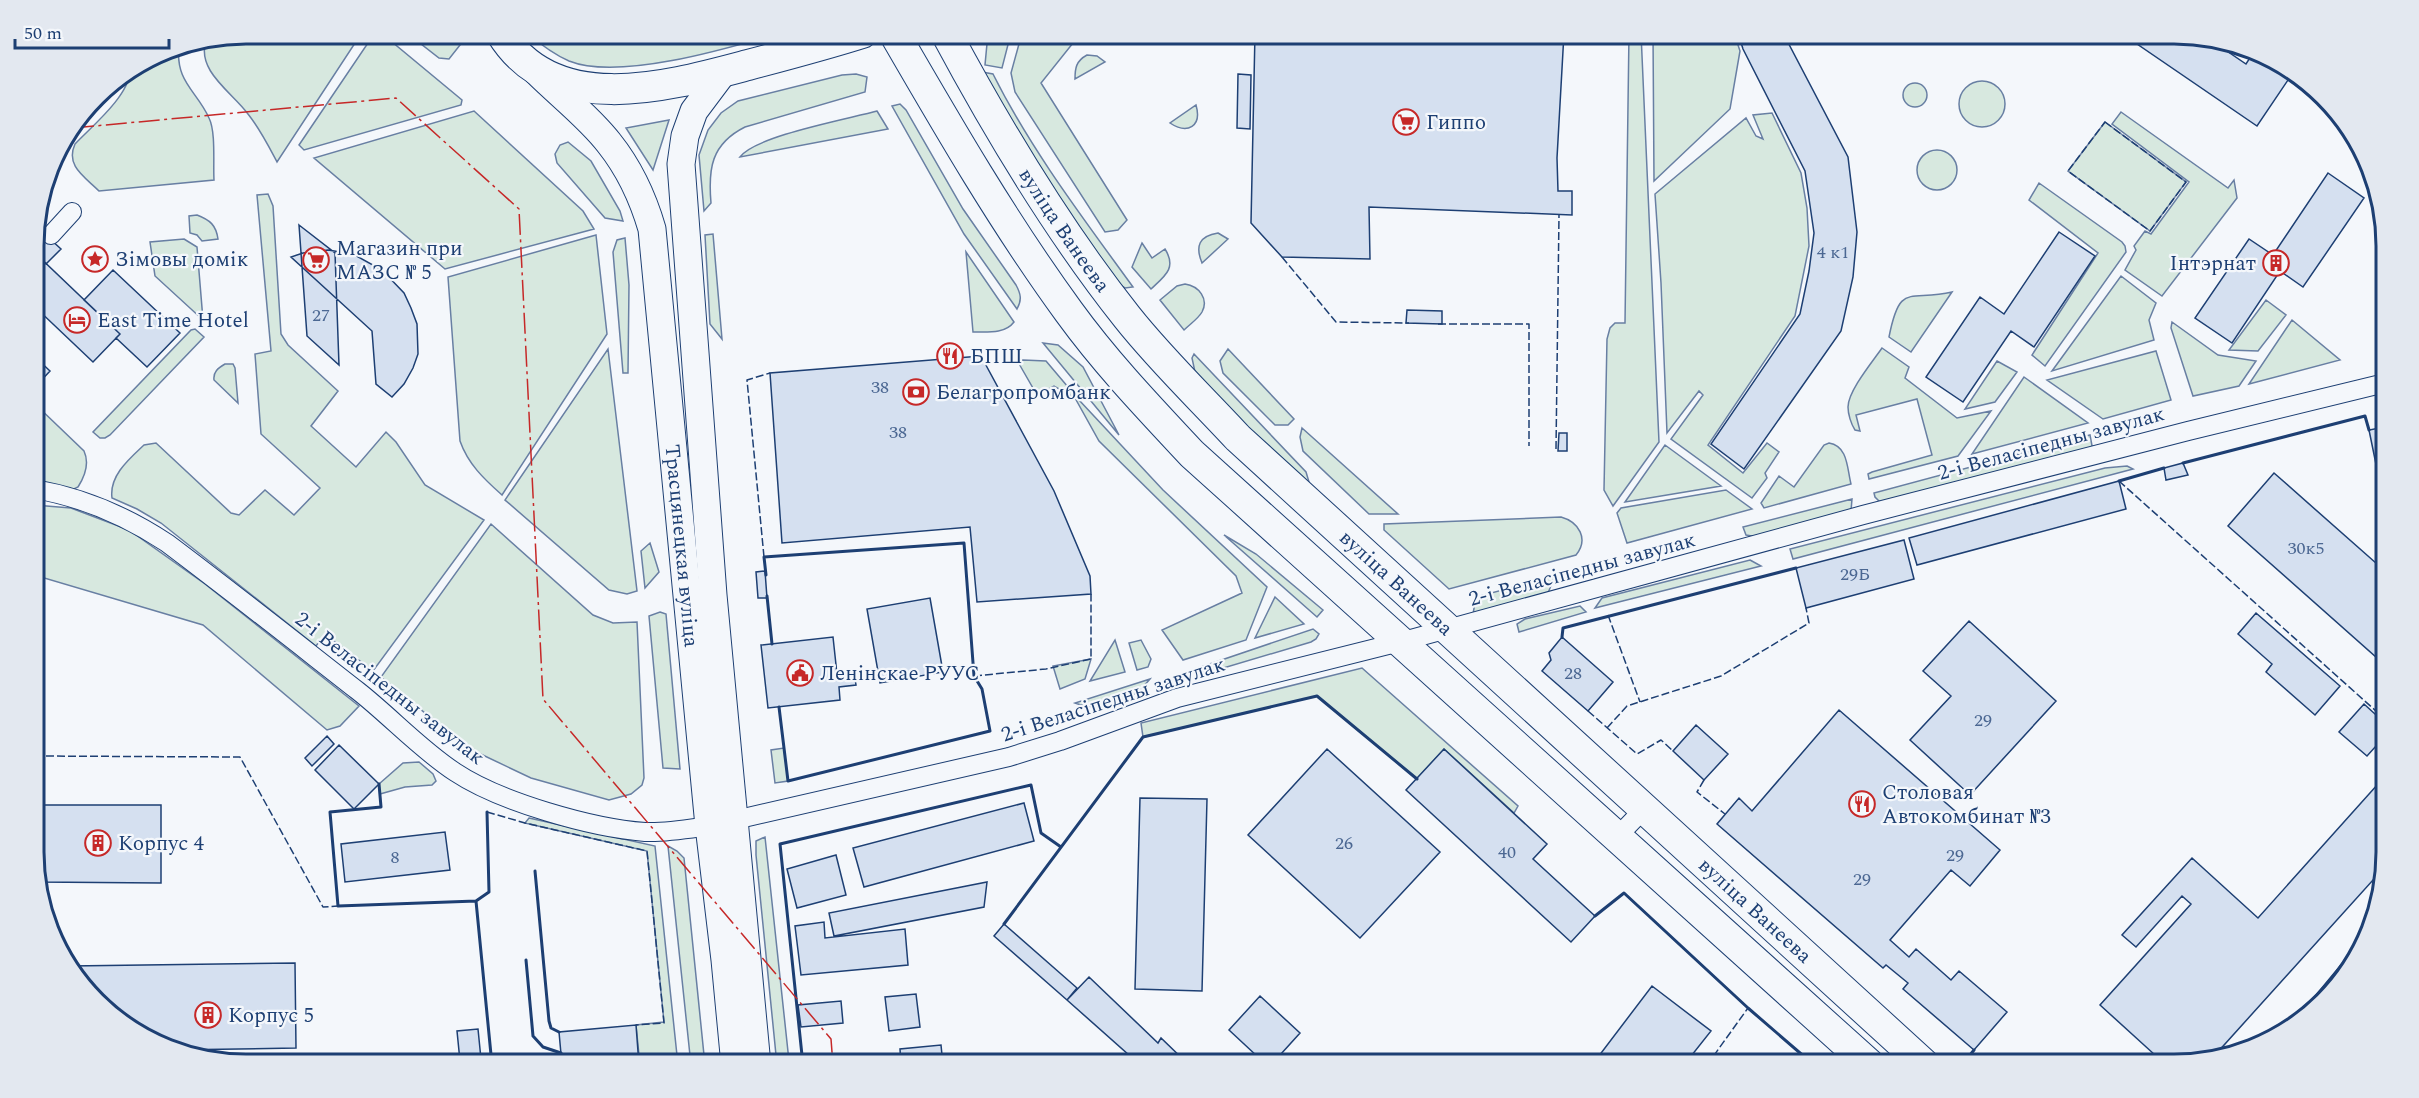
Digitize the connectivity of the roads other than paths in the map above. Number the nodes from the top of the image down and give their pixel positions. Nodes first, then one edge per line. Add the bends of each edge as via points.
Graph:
1 (507, 44) edge
2 (822, 44) edge
3 (900, 44) edge
4 (952, 44) edge
5 (534, 69) junction
6 (724, 71) junction
7 (72, 212) dead end
8 (51, 234) dead end
9 (2376, 385) edge
10 (44, 491) edge
11 (714, 595) junction
12 (687, 600) junction
13 (1450, 629) junction
14 (1400, 642) junction
15 (1645, 807) junction
16 (721, 823) junction
17 (1616, 838) junction
18 (734, 1054) edge
19 (755, 1054) edge
20 (1858, 1054) edge
21 (1913, 1054) edge

1 - 5 main road
2 - 6 main road
3 - 14 main road, вуліца Ванеева via 1000,213 1070,314 1128,385 1192,454
4 - 13 main road, вуліца Ванеева via 1073,246 1160,357 1239,438
5 - 6 main road via 567,83 624,90
5 - 12 main road, Трасцянецкая вуліца via 609,142 645,203 652,229
6 - 11 main road, Трасцянецкая вуліца via 694,111 681,164
7 - 8 street
9 - 13 street, 2-і Веласіпедны завулак via 1863,515
10 - 16 street, 2-і Веласіпедны завулак via 84,501 134,522 167,543 362,694 455,772 489,790 522,804 612,827 654,832
11 - 12 main road
11 - 16 main road, Трасцянецкая вуліца
12 - 16 main road, Трасцянецкая вуліца
13 - 14 street, 2-і Веласіпедны завулак
13 - 15 main road, вуліца Ванеева
14 - 16 street, 2-і Веласіпедны завулак via 1177,698 1009,757
14 - 17 main road, вуліца Ванеева
15 - 17 street
15 - 21 main road, вуліца Ванеева
16 - 18 main road, Трасцянецкая вуліца via 725,960
16 - 19 main road, Трасцянецкая вуліца
17 - 20 main road, вуліца Ванеева

